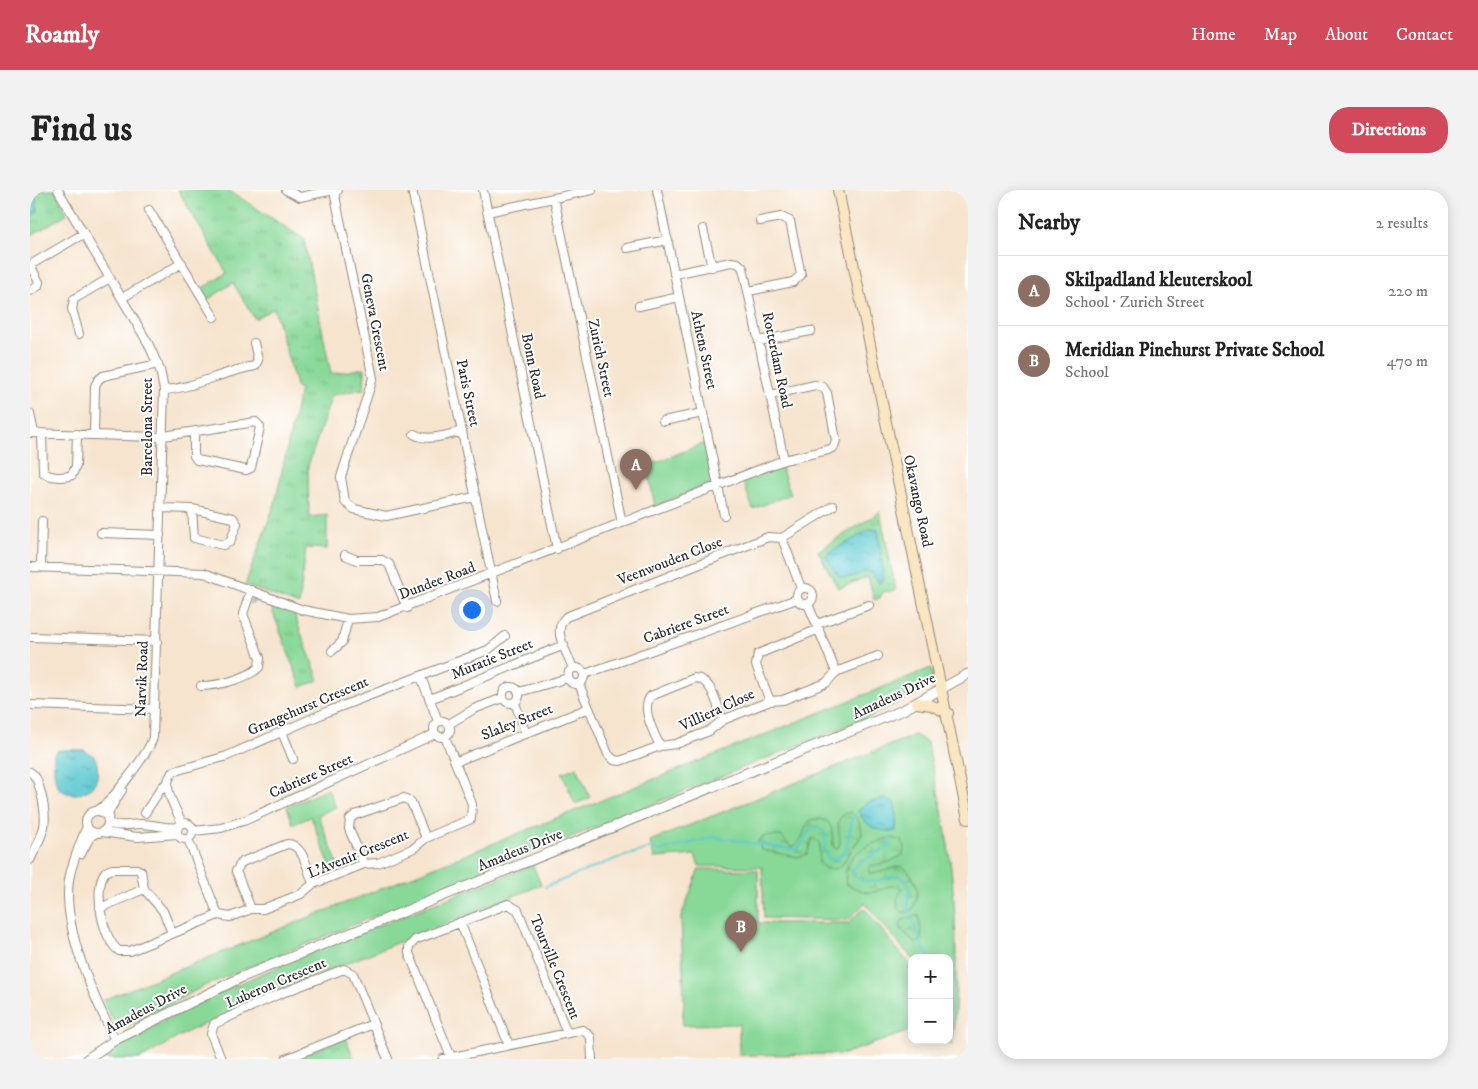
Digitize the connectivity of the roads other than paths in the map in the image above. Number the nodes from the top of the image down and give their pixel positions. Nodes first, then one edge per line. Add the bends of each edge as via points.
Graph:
1 (58, 190) edge
2 (286, 190) edge
3 (336, 190) edge
4 (412, 190) edge
5 (483, 190) edge
6 (592, 190) edge
7 (657, 190) edge
8 (838, 190) edge
9 (565, 193) edge
10 (554, 198) junction
11 (149, 210) dead end
12 (487, 212) junction
13 (760, 221) dead end
14 (703, 229) dead end
15 (83, 234) junction
16 (668, 240) junction
17 (627, 248) dead end
18 (182, 263) junction
19 (30, 265) edge
20 (712, 266) junction
21 (674, 274) junction
22 (110, 278) junction
23 (30, 291) edge
24 (749, 291) junction
25 (679, 297) junction
26 (122, 298) junction
27 (639, 306) dead end
28 (214, 317) dead end
29 (811, 331) dead end
30 (79, 334) dead end
31 (759, 341) junction
32 (254, 343) dead end
33 (158, 364) junction
34 (164, 390) junction
35 (770, 395) junction
36 (703, 413) junction
37 (30, 414) edge
38 (663, 421) dead end
39 (462, 431) junction
40 (194, 432) junction
41 (32, 433) edge
42 (42, 433) junction
43 (77, 434) junction
44 (414, 434) dead end
45 (94, 435) junction
46 (163, 436) junction
47 (784, 460) junction
48 (718, 486) junction
49 (475, 497) junction
50 (834, 506) dead end
51 (161, 508) junction
52 (192, 509) junction
53 (724, 515) dead end
54 (42, 521) dead end
55 (622, 523) junction
56 (101, 533) dead end
57 (160, 535) junction
58 (782, 538) junction
59 (557, 549) junction
60 (345, 555) dead end
61 (30, 567) edge
62 (41, 568) junction
63 (159, 571) junction
64 (491, 574) junction
65 (801, 588) junction
66 (251, 590) junction
67 (797, 599) junction
68 (497, 601) dead end
69 (808, 604) junction
70 (869, 605) dead end
71 (407, 608) junction
72 (348, 620) junction
73 (818, 626) junction
74 (505, 636) dead end
75 (30, 637) edge
76 (157, 641) junction
77 (564, 645) junction
78 (332, 652) dead end
79 (878, 656) dead end
80 (573, 668) junction
81 (836, 672) junction
82 (585, 674) junction
83 (968, 674) edge
84 (420, 677) junction
85 (568, 678) junction
86 (579, 684) junction
87 (201, 686) dead end
88 (943, 690) junction
89 (519, 692) junction
90 (503, 698) junction
91 (430, 699) junction
92 (770, 701) junction
93 (515, 703) junction
94 (917, 703) junction
95 (30, 705) edge
96 (589, 708) junction
97 (154, 709) junction
98 (948, 713) junction
99 (723, 720) junction
100 (438, 721) junction
101 (449, 724) junction
102 (282, 732) junction
103 (435, 734) junction
104 (526, 734) junction
105 (445, 737) junction
106 (660, 746) junction
107 (293, 759) dead end
108 (455, 762) junction
109 (30, 772) edge
110 (127, 779) junction
111 (167, 783) junction
112 (96, 811) junction
113 (145, 813) dead end
114 (968, 819) edge
115 (108, 821) junction
116 (129, 825) junction
117 (87, 826) junction
118 (179, 828) junction
119 (194, 831) junction
120 (99, 833) junction
121 (129, 836) junction
122 (426, 838) junction
123 (188, 839) junction
124 (33, 846) edge
125 (30, 860) edge
126 (364, 864) junction
127 (72, 869) junction
128 (313, 884) junction
129 (144, 889) junction
130 (100, 908) junction
131 (251, 909) junction
132 (218, 915) junction
133 (460, 922) junction
134 (172, 933) junction
135 (373, 1024) junction
136 (567, 1033) junction
137 (115, 1040) junction
138 (509, 1045) junction
139 (480, 1055) edge
140 (451, 1057) junction
141 (220, 1058) edge
142 (86, 1059) edge
143 (286, 1059) edge
144 (388, 1059) edge
145 (443, 1059) edge
146 (592, 1059) edge

1 - 15 street, Barcelona Street
2 - 3 street via 300,197
3 - 49 street, Geneva Crescent via 373,378 341,477 345,502 354,509 386,516
4 - 39 street, Paris Street
5 - 12 street, Bonn Road
6 - 9 street
7 - 16 street, Athens Street
8 - 88 main road, Okavango Road
9 - 10 street
10 - 12 street
10 - 55 street, Zurich Street
11 - 18 street
12 - 59 street, Bonn Road
13 - 24 street via 783,217 790,221 801,275 793,282
14 - 20 street
15 - 19 street
15 - 22 street, Barcelona Street
16 - 17 street
16 - 21 street, Athens Street
18 - 26 street
18 - 28 street
19 - 23 street via 40,282
20 - 21 street, Rotterdam Road
20 - 24 street, Rotterdam Road via 734,262 740,265
21 - 25 street, Athens Street
22 - 26 street, Barcelona Street
22 - 30 street via 73,302
24 - 31 street, Rotterdam Road
25 - 27 street
25 - 36 street, Athens Street
26 - 33 street, Barcelona Street
29 - 31 street
31 - 35 street, Rotterdam Road
32 - 34 street via 258,360 255,366
33 - 34 street, Barcelona Street
33 - 45 street via 103,376 98,380 95,386
34 - 46 street, Barcelona Street
35 - 47 street, Rotterdam Road
35 - 47 street via 818,385 826,392 835,445 828,450
36 - 38 street
36 - 48 street, Athens Street
37 - 41 street
39 - 44 street via 430,438
39 - 49 street, Paris Street
40 - 40 street via 258,423 260,427 251,468 245,470 196,459
40 - 46 street
41 - 42 street
42 - 43 street
42 - 43 street via 43,472 48,476 65,477 75,470
43 - 45 street
45 - 46 street
46 - 51 street, Barcelona Street
47 - 48 street
48 - 53 street, Athens Street
48 - 55 street, Dundee Road
49 - 64 street, Paris Street
50 - 58 street, Veenwouden Close
51 - 52 street
51 - 57 street, Barcelona Street
52 - 52 street via 236,520 230,542 223,545 194,538
54 - 62 street
55 - 59 street, Dundee Road
56 - 57 street
57 - 63 street, Barcelona Street
58 - 65 street
58 - 77 street, Veenwouden Close via 768,538 566,617 559,629
59 - 64 street, Dundee Road
60 - 71 street via 357,560 388,562
61 - 62 street, Dundee Road
62 - 63 street, Dundee Road
63 - 66 street, Dundee Road via 207,573
63 - 76 street, Narvik Road
64 - 68 street, Paris Street
64 - 71 street, Dundee Road
65 - 67 street
65 - 69 street via 813,592 813,599
66 - 72 street, Dundee Road via 303,610
66 - 87 street via 243,614 260,658 259,667 216,686
67 - 69 street
67 - 82 street, Cabriere Street
69 - 73 street
70 - 73 street
71 - 72 street, Dundee Road via 378,617
72 - 78 street via 342,642
73 - 81 street
73 - 92 street via 758,654 756,665
74 - 84 street, Grangehurst Crescent via 488,650
75 - 76 street
76 - 97 street, Narvik Road
77 - 80 street, Veenwouden Close
77 - 91 street, Muratie Street
79 - 81 street, Villiera Close
80 - 82 street via 580,668
80 - 85 street
81 - 92 street, Villiera Close via 826,683 783,700
82 - 86 street
83 - 88 street, Amadeus Drive
84 - 91 street
84 - 102 street, Grangehurst Crescent via 368,695
85 - 86 street
85 - 89 street
86 - 96 street, Villiera Close
88 - 94 street, Amadeus Drive
88 - 98 main road, Okavango Road
89 - 90 street via 513,687 508,688
89 - 93 street
90 - 93 street via 508,703
90 - 101 street via 474,709
91 - 100 street
92 - 99 street, Villiera Close
93 - 104 street
94 - 98 main road
94 - 137 street, Amadeus Drive via 242,977
95 - 97 street
96 - 104 street, Slaley Street
96 - 106 street, Villiera Close via 612,759 625,760
97 - 110 street, Narvik Road via 152,742
98 - 114 main road, Okavango Road
99 - 106 street, Villiera Close via 708,731 676,744
99 - 106 street via 708,684 702,679 696,678 651,696 646,708
100 - 101 street
100 - 103 street via 434,727
101 - 105 street via 450,730
102 - 107 street
102 - 111 street, Grangehurst Crescent via 227,756 175,771
103 - 105 street
103 - 119 street, Cabriere Street via 246,820 221,828
104 - 108 street, Slaley Street
105 - 108 street, L'Avenir Crescent
108 - 122 street, L'Avenir Crescent via 472,804 472,815 468,822
109 - 124 street via 38,780 46,816 44,829
110 - 112 street, Narvik Road
110 - 115 street, Narvik Road via 109,811
111 - 113 street, Grangehurst Crescent
111 - 118 street
112 - 115 street via 103,813
112 - 117 street via 88,816
115 - 116 street
115 - 120 street
116 - 118 street
116 - 121 street
117 - 120 street
117 - 127 street
118 - 119 street via 190,824
118 - 121 street via 149,837
118 - 123 street via 182,839
119 - 123 street
120 - 121 street
120 - 127 street via 90,838
122 - 126 street, L'Avenir Crescent via 414,848 378,863
122 - 126 street via 411,802 404,798 355,815 350,819 349,827
123 - 132 street
124 - 125 street
126 - 128 street, L'Avenir Crescent
127 - 137 street via 68,895 70,929 96,1001
128 - 131 street, L'Avenir Crescent via 301,894 263,909
128 - 131 street via 298,847 289,843 278,847 242,862 237,868
129 - 130 street
129 - 130 street via 143,874 139,869 108,870 100,882
129 - 134 street via 163,911
130 - 134 street, L'Avenir Crescent via 113,946 119,952 130,951
131 - 132 street, L'Avenir Crescent via 230,917
132 - 134 street, L'Avenir Crescent
133 - 136 street, Tourville Crescent via 506,904 516,908
133 - 138 street
133 - 140 street, Tourville Crescent via 415,940 409,948
135 - 141 street, Luberon Crescent via 353,974 342,970 214,1024 211,1034
135 - 143 street
135 - 144 street, Luberon Crescent
136 - 138 street
136 - 146 street via 583,1030 589,1033
137 - 142 street, Amadeus Drive
138 - 139 street
139 - 140 street
140 - 145 street

